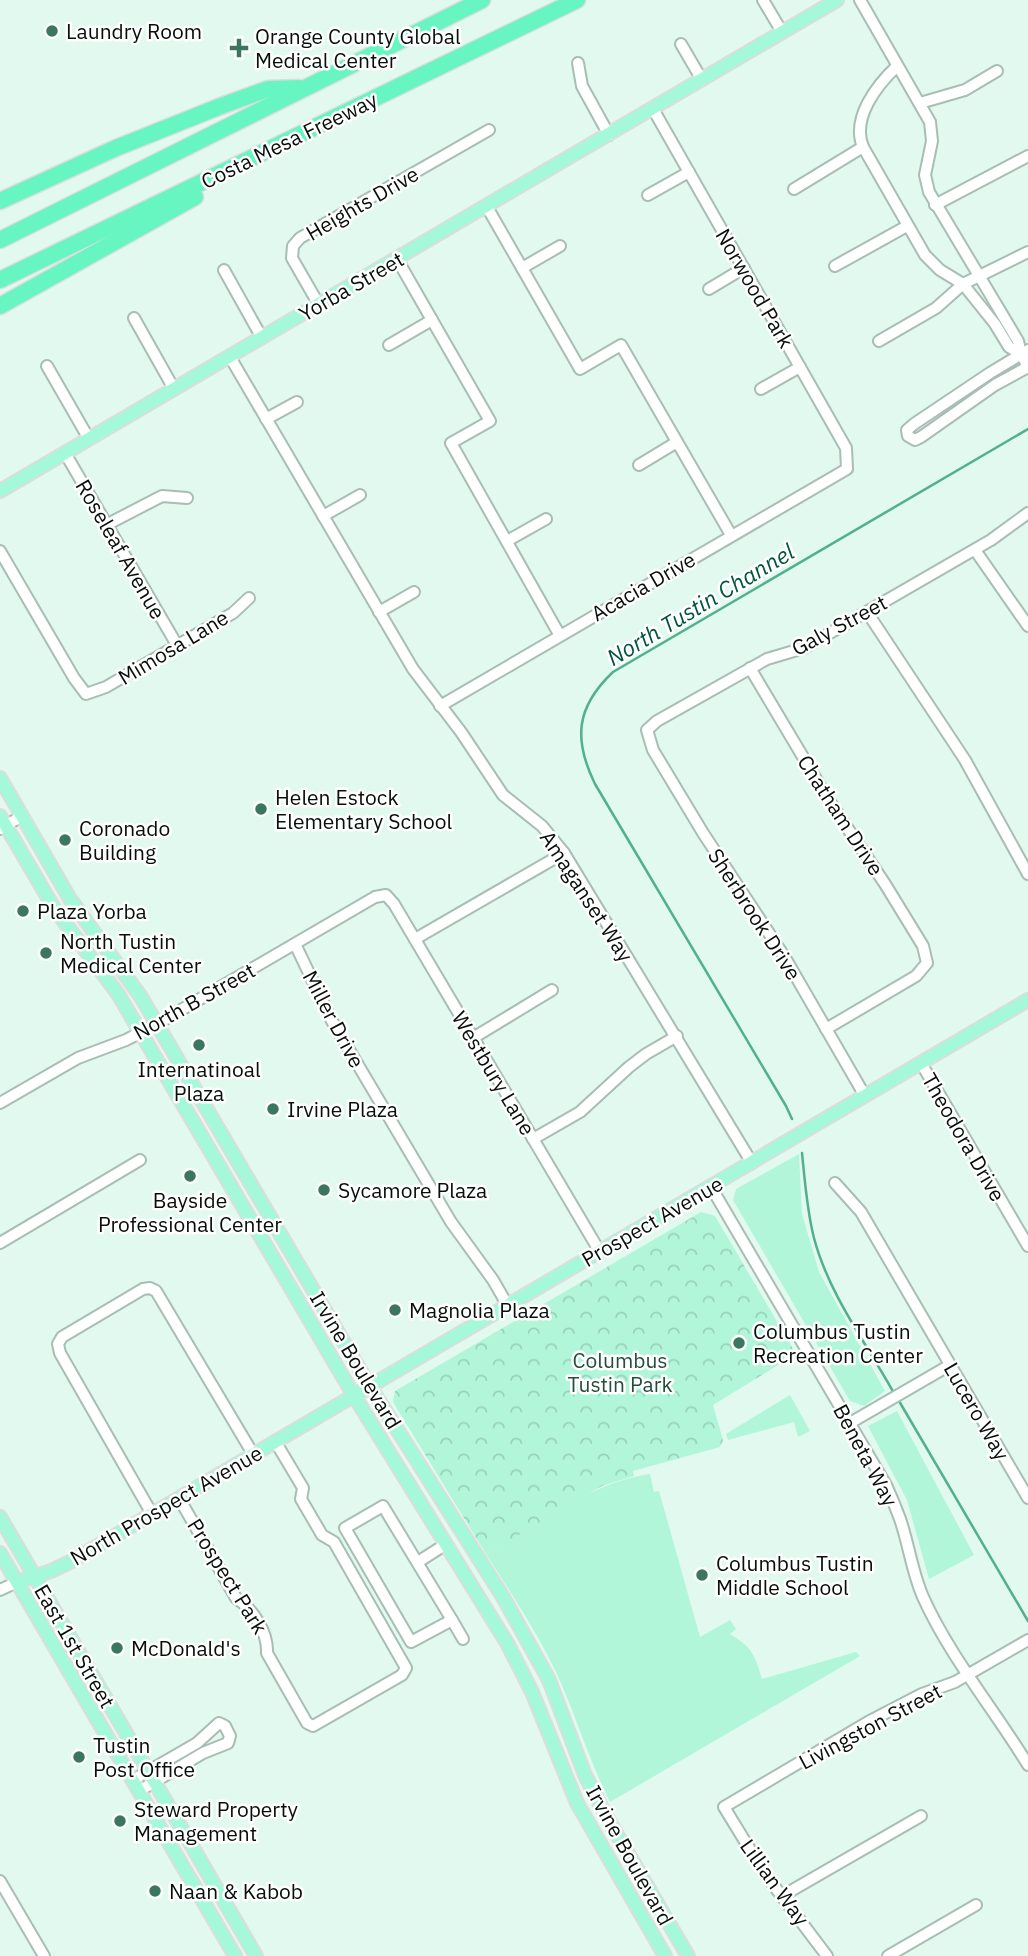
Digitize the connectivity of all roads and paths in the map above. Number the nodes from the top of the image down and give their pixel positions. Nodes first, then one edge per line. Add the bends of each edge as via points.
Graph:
1 (482, 0) edge
2 (577, 0) edge
3 (763, 0) edge
4 (837, 0) edge
5 (860, 0) edge
6 (782, 32) junction
7 (681, 44) dead end
8 (578, 63) dead end
9 (897, 66) junction
10 (997, 71) dead end
11 (702, 80) junction
12 (305, 88) junction
13 (920, 103) junction
14 (653, 109) junction
15 (489, 130) dead end
16 (609, 135) junction
17 (863, 147) junction
18 (271, 149) junction
19 (1028, 156) edge
20 (689, 172) junction
21 (794, 189) dead end
22 (648, 195) dead end
23 (0, 201) edge
24 (935, 205) junction
25 (487, 206) junction
26 (907, 226) junction
27 (0, 240) edge
28 (559, 246) dead end
29 (1028, 252) edge
30 (397, 259) junction
31 (835, 265) dead end
32 (523, 268) junction
33 (744, 268) junction
34 (224, 270) dead end
35 (979, 276) junction
36 (0, 280) edge
37 (963, 284) junction
38 (709, 289) dead end
39 (319, 305) junction
40 (0, 306) edge
41 (134, 318) dead end
42 (432, 320) junction
43 (262, 338) junction
44 (879, 341) dead end
45 (389, 345) dead end
46 (1024, 352) edge
47 (230, 357) junction
48 (47, 366) dead end
49 (800, 367) junction
50 (1028, 367) edge
51 (174, 389) junction
52 (761, 389) dead end
53 (297, 402) dead end
54 (267, 419) junction
55 (89, 439) junction
56 (677, 442) junction
57 (65, 453) junction
58 (639, 465) dead end
59 (846, 469) joint
60 (0, 491) edge
61 (360, 495) dead end
62 (187, 498) dead end
63 (1028, 513) edge
64 (323, 516) junction
65 (546, 519) dead end
66 (106, 525) junction
67 (732, 536) junction
68 (507, 541) junction
69 (975, 550) junction
70 (0, 551) edge
71 (414, 592) dead end
72 (249, 598) dead end
73 (379, 612) junction
74 (867, 612) junction
75 (1028, 626) edge
76 (559, 634) junction
77 (177, 645) junction
78 (750, 668) junction
79 (440, 706) junction
80 (647, 730) joint
81 (0, 778) edge
82 (22, 816) junction
83 (2, 824) edge
84 (564, 853) junction
85 (1028, 874) edge
86 (386, 895) joint
87 (415, 939) junction
88 (295, 944) junction
89 (552, 990) dead end
90 (1028, 1000) edge
91 (157, 1024) junction
92 (826, 1029) junction
93 (141, 1033) junction
94 (677, 1036) junction
95 (473, 1038) junction
96 (921, 1063) junction
97 (864, 1096) junction
98 (0, 1104) edge
99 (533, 1139) junction
100 (140, 1160) dead end
101 (752, 1163) junction
102 (240, 1164) junction
103 (224, 1173) junction
104 (835, 1183) dead end
105 (711, 1187) junction
106 (0, 1242) edge
107 (1028, 1246) edge
108 (600, 1252) junction
109 (508, 1306) junction
110 (950, 1365) junction
111 (369, 1385) junction
112 (354, 1394) junction
113 (850, 1423) junction
114 (275, 1441) junction
115 (253, 1454) junction
116 (179, 1498) junction
117 (1028, 1498) edge
118 (152, 1514) junction
119 (0, 1517) edge
120 (446, 1544) junction
121 (0, 1553) edge
122 (476, 1556) junction
123 (418, 1562) junction
124 (35, 1576) junction
125 (17, 1582) junction
126 (0, 1590) edge
127 (452, 1620) junction
128 (499, 1631) junction
129 (463, 1639) dead end
130 (1028, 1640) edge
131 (530, 1646) junction
132 (967, 1675) junction
133 (1028, 1765) edge
134 (152, 1776) junction
135 (136, 1785) junction
136 (724, 1807) joint
137 (921, 1816) dead end
138 (594, 1833) junction
139 (621, 1843) junction
140 (0, 1881) edge
141 (625, 1886) junction
142 (782, 1896) junction
143 (976, 1905) dead end
144 (661, 1910) junction
145 (683, 1954) edge
146 (44, 1956) edge
147 (236, 1956) edge
148 (256, 1956) edge
149 (666, 1956) edge
150 (827, 1956) edge
151 (888, 1956) edge

1 - 12 highway, Costa Mesa Freeway
2 - 18 highway, Costa Mesa Freeway
3 - 6 street
4 - 6 main road, Yorba Street
5 - 9 street
6 - 11 main road, Yorba Street
7 - 11 street
8 - 16 street via 582,86
9 - 13 street
9 - 17 street via 862,118
10 - 13 street via 965,90
11 - 14 main road, Yorba Street
12 - 23 highway via 268,89 221,106
12 - 27 highway, Costa Mesa Freeway
13 - 24 street via 930,122 932,141 925,175
14 - 16 main road, Yorba Street
14 - 20 street, Norwood Park
15 - 39 street, Heights Drive via 300,238 293,246 292,258
16 - 25 main road, Yorba Street
17 - 21 street
17 - 26 street
18 - 36 highway, Costa Mesa Freeway
18 - 40 highway
19 - 24 street
20 - 22 street
20 - 33 street, Norwood Park
24 - 35 street
25 - 30 main road, Yorba Street
25 - 32 street
26 - 31 street
26 - 37 street via 931,263
28 - 32 street
29 - 35 street
30 - 39 main road, Yorba Street
30 - 42 street
32 - 56 street via 580,369 621,345
33 - 38 street
33 - 49 street, Norwood Park
34 - 43 street
35 - 37 street
35 - 46 street
37 - 44 street via 936,308
37 - 46 street via 1009,347
39 - 43 main road, Yorba Street
41 - 51 street
42 - 45 street
42 - 68 street via 490,421 451,443
43 - 47 main road, Yorba Street
46 - 50 street
46 - 50 street via 914,424 908,436 921,437
47 - 51 main road, Yorba Street
47 - 54 street, Amaganset Way
48 - 55 street
49 - 52 street
49 - 59 street, Norwood Park via 846,448
51 - 55 main road, Yorba Street
53 - 54 street
54 - 64 street, Amaganset Way
55 - 57 main road, Yorba Street
56 - 58 street
56 - 67 street
57 - 60 main road, Yorba Street
57 - 66 street, Roseleaf Avenue
59 - 67 street, Acacia Drive
61 - 64 street
62 - 66 street via 162,496
63 - 69 street, Galy Street
64 - 73 street, Amaganset Way
65 - 68 street
66 - 77 street, Roseleaf Avenue
67 - 76 street, Acacia Drive
68 - 76 street
69 - 74 street, Galy Street
69 - 75 street
70 - 77 street, Mimosa Lane via 86,694
71 - 73 street
72 - 77 street, Mimosa Lane via 233,613
73 - 79 street, Amaganset Way
74 - 78 street, Galy Street via 804,648
74 - 85 street via 965,760
76 - 79 street, Acacia Drive
78 - 80 street, Galy Street
78 - 92 street, Chatham Drive via 923,946 927,963 916,976
79 - 84 street, Amaganset Way via 503,795 542,826
80 - 92 street, Sherbrook Drive via 653,750
81 - 82 main road, Irvine Boulevard
82 - 83 street
82 - 91 main road, Irvine Boulevard via 70,899
83 - 93 main road, Irvine Boulevard
84 - 87 street
84 - 94 street, Amaganset Way
86 - 87 street, Westbury Lane
86 - 88 street, North B Street
87 - 95 street, Westbury Lane
88 - 91 street, North B Street
88 - 109 street, Miller Drive via 339,1033 451,1222
89 - 95 street
90 - 96 main road, Prospect Avenue
91 - 93 street, North B Street
91 - 102 main road, Irvine Boulevard
92 - 97 street, Sherbrook Drive
93 - 98 street, North B Street via 78,1058
93 - 103 main road, Irvine Boulevard
94 - 99 street via 629,1067 580,1112
94 - 101 street, Amaganset Way
95 - 99 street, Westbury Lane
96 - 97 main road, Prospect Avenue
96 - 107 street, Theodora Drive
97 - 101 main road, Prospect Avenue
99 - 108 street, Westbury Lane
100 - 106 street
101 - 105 main road, Prospect Avenue
102 - 103 main road
102 - 111 main road, Irvine Boulevard
103 - 112 main road, Irvine Boulevard
104 - 110 street, Lucero Way via 861,1212
105 - 108 main road, Prospect Avenue
105 - 113 street, Beneta Way
108 - 109 main road, Prospect Avenue
109 - 111 main road, Prospect Avenue
110 - 113 street
110 - 117 street, Lucero Way
111 - 112 main road, Prospect Avenue
111 - 122 main road, Irvine Boulevard
112 - 114 main road, Prospect Avenue
112 - 120 main road, Irvine Boulevard
113 - 132 street, Beneta Way via 891,1496 924,1599
114 - 115 main road, North Prospect Avenue
114 - 116 street, Prospect Park via 303,1488 301,1499 322,1535 334,1542 406,1668 402,1675 327,1719 313,1726 307,1723 267,1653 268,1640 248,1605 236,1598
115 - 116 main road, North Prospect Avenue
115 - 118 street via 150,1288 62,1337 60,1353
116 - 118 main road, North Prospect Avenue
118 - 124 main road, North Prospect Avenue via 72,1561
119 - 124 main road, East 1st Street
120 - 122 main road via 458,1541
120 - 123 street
120 - 128 main road, Irvine Boulevard
121 - 125 main road, East 1st Street
122 - 131 main road, Irvine Boulevard
123 - 127 street
123 - 127 street via 383,1506 345,1528 411,1642
124 - 125 main road, North Prospect Avenue
124 - 134 main road, East 1st Street
125 - 126 street
125 - 135 main road, East 1st Street
127 - 129 street
128 - 131 main road via 513,1630
128 - 138 main road, Irvine Boulevard via 526,1678 568,1783
130 - 132 street, Livingston Street
131 - 139 main road, Irvine Boulevard via 549,1680 585,1775
132 - 133 street, Beneta Way
132 - 136 street, Livingston Street via 868,1722
134 - 134 street via 228,1743 225,1726 214,1725
134 - 135 street
134 - 148 main road, East 1st Street
135 - 147 main road, East 1st Street
136 - 142 street, Lillian Way
137 - 142 street
138 - 139 main road via 604,1835 615,1846
138 - 141 main road, Irvine Boulevard
139 - 144 main road, Irvine Boulevard
140 - 146 street
141 - 144 main road via 636,1885
141 - 149 main road, Irvine Boulevard
142 - 150 street, Lillian Way
143 - 151 street
144 - 145 main road, Irvine Boulevard

